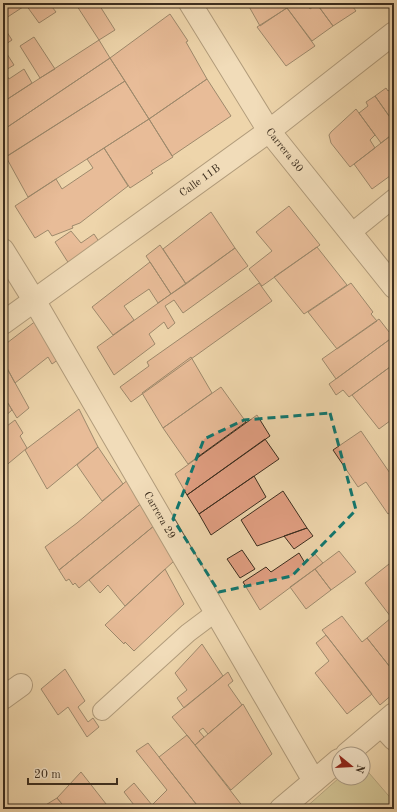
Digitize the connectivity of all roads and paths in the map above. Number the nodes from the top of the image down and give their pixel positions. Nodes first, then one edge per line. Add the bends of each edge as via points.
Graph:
1 (190, 3) edge
2 (394, 33) edge
3 (269, 131) junction
4 (394, 198) edge
5 (350, 233) junction
6 (3, 250) edge
7 (394, 287) edge
8 (34, 300) junction
9 (3, 323) edge
10 (216, 612) junction
11 (21, 685) dead end
12 (3, 698) edge
13 (102, 711) dead end
14 (390, 726) edge
15 (359, 746) edge
16 (331, 767) edge
17 (314, 781) junction
18 (281, 809) edge

1 - 3 street, Carrera 30
2 - 3 street, Calle 11B
3 - 5 street, Carrera 30
3 - 8 street, Calle 11B
4 - 5 lane
5 - 7 street, Carrera 30
6 - 8 street, Carrera 29
8 - 9 street, Calle 11B
8 - 10 street, Carrera 29
10 - 13 lane via 188,633
10 - 17 street, Carrera 29
11 - 12 street
14 - 15 street
16 - 17 street
17 - 18 street

